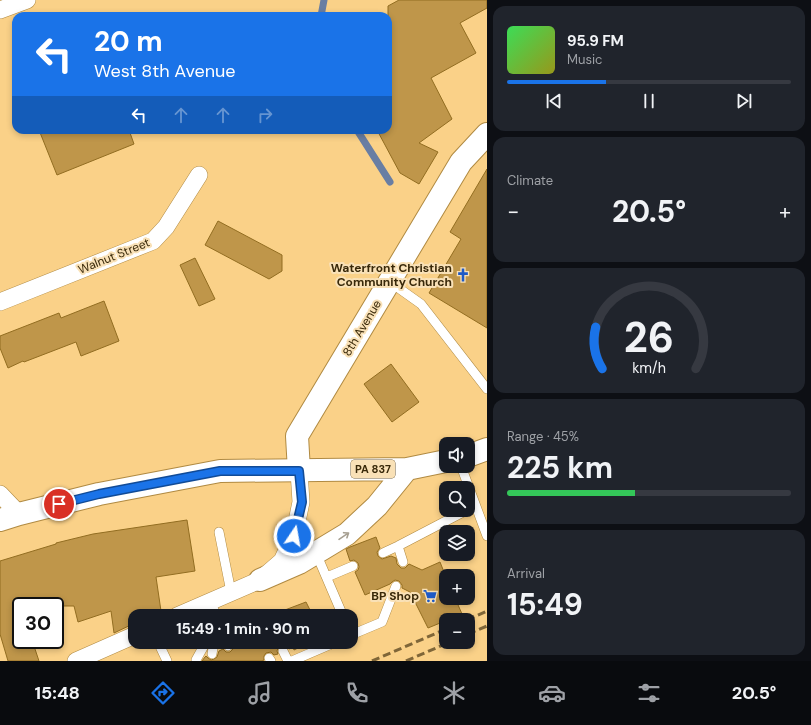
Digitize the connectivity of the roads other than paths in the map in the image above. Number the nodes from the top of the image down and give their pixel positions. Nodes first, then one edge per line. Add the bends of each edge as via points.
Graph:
1 (27, 0) edge
2 (0, 10) edge
3 (487, 134) edge
4 (199, 175) dead end
5 (390, 282) junction
6 (0, 302) edge
7 (487, 389) edge
8 (487, 449) edge
9 (475, 453) edge
10 (439, 462) edge
11 (407, 469) junction
12 (299, 471) junction
13 (0, 494) edge
14 (475, 516) edge
15 (10, 517) edge
16 (453, 517) edge
17 (219, 532) dead end
18 (487, 536) edge
19 (398, 546) junction
20 (316, 552) junction
21 (383, 553) dead end
22 (403, 562) dead end
23 (353, 566) dead end
24 (327, 577) junction
25 (260, 580) junction
26 (396, 586) dead end
27 (231, 592) junction
28 (213, 609) edge
29 (340, 609) edge
30 (358, 632) edge
31 (128, 638) edge
32 (161, 649) edge
33 (202, 649) edge
34 (213, 649) edge
35 (320, 649) edge
36 (283, 651) dead end
37 (212, 654) dead end
38 (196, 660) edge
39 (76, 661) edge
40 (167, 661) edge
41 (288, 661) edge
42 (292, 661) edge

1 - 2 street
3 - 5 main road, 8th Avenue via 461,162
4 - 6 street, Walnut Street via 166,227 153,241
5 - 7 lane via 421,304
5 - 12 main road, 8th Avenue via 297,436
8 - 9 main road
10 - 11 main road, PA 837
11 - 12 main road, PA 837
20 -> 11 main road via 347,534 377,506
12 - 15 main road, PA 837 via 220,471 99,494
12 - 25 street via 302,502 294,536 282,561
13 - 15 street
14 - 18 lane
16 - 19 lane
17 - 27 lane
19 - 21 lane
19 - 22 lane
20 - 24 lane
20 - 25 main road via 299,563
23 - 24 lane
24 - 29 lane
25 - 27 street
26 - 30 lane via 382,622
27 - 28 street
31 - 39 street
32 - 40 lane
33 - 38 lane
34 - 37 lane
35 - 42 lane
36 - 41 lane

